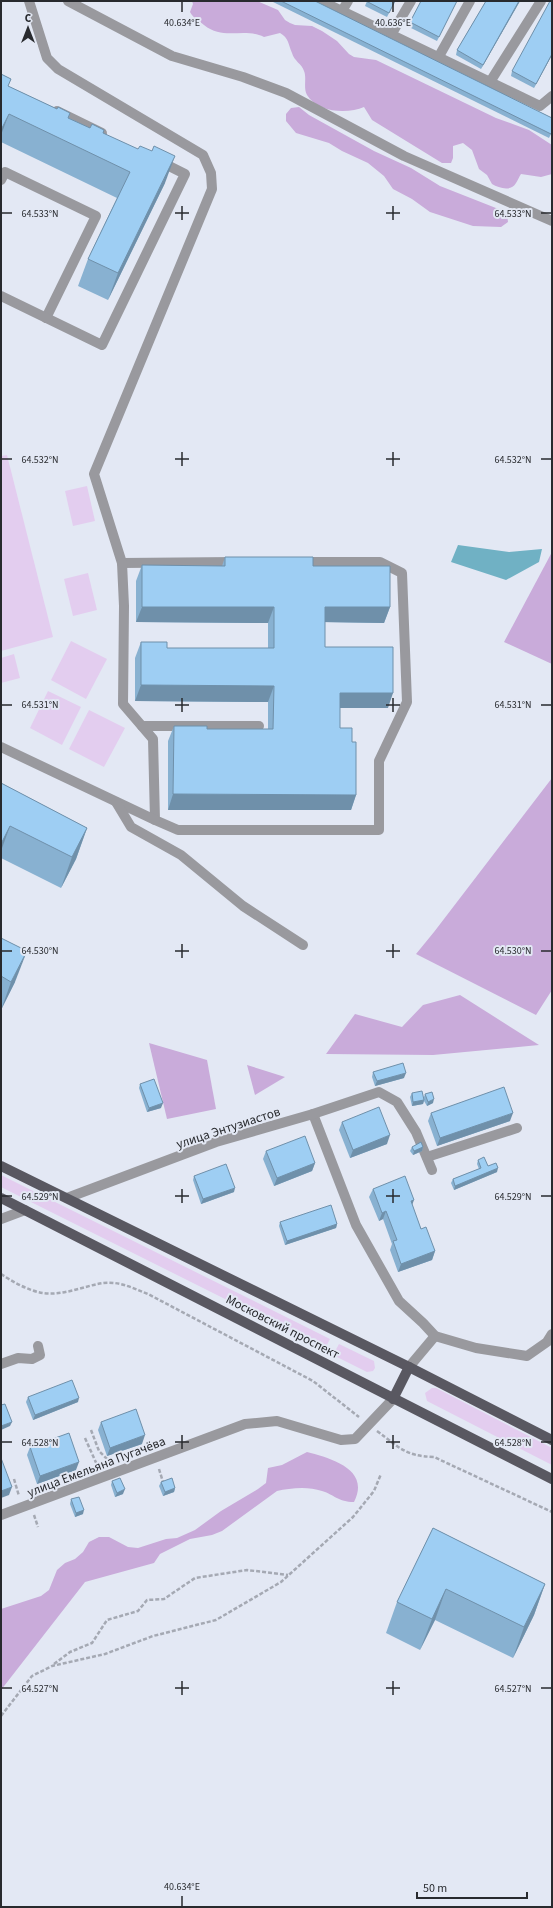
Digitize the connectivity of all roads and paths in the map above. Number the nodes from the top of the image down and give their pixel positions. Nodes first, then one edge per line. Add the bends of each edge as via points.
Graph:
1 (30, 1) edge
2 (68, 1) edge
3 (321, 1) edge
4 (348, 1) edge
5 (411, 1) edge
6 (470, 1) edge
7 (540, 1) edge
8 (342, 11) junction
9 (392, 35) junction
10 (438, 58) junction
11 (490, 82) junction
12 (552, 96) edge
13 (51, 108) edge
14 (114, 139) edge
15 (150, 157) edge
16 (1, 180) edge
17 (552, 221) edge
18 (1, 296) edge
19 (46, 318) junction
20 (247, 562) edge
21 (286, 562) edge
22 (122, 563) junction
23 (142, 726) junction
24 (259, 726) dead end
25 (1, 747) edge
26 (116, 802) junction
27 (155, 820) junction
28 (303, 945) dead end
29 (313, 1114) junction
30 (517, 1128) dead end
31 (427, 1157) junction
32 (1, 1166) edge
33 (432, 1170) dead end
34 (1, 1198) edge
35 (66, 1198) junction
36 (25, 1210) junction
37 (1, 1219) edge
38 (1, 1274) edge
39 (552, 1334) edge
40 (435, 1336) junction
41 (38, 1346) dead end
42 (1, 1364) edge
43 (409, 1367) junction
44 (393, 1399) junction
45 (368, 1424) junction
46 (91, 1430) dead end
47 (85, 1438) dead end
48 (552, 1440) edge
49 (118, 1472) junction
50 (381, 1474) dead end
51 (102, 1478) junction
52 (14, 1479) dead end
53 (552, 1479) edge
54 (22, 1508) junction
55 (552, 1512) edge
56 (1, 1515) edge
57 (289, 1575) junction
58 (52, 1666) junction
59 (1, 1716) edge

1 - 22 street via 47,58 58,69 203,155 212,173 212,189 94,474
2 - 17 street via 172,56 286,93 404,156
3 - 8 street
4 - 8 street
5 - 9 street
6 - 10 street
7 - 11 street
8 - 9 street
9 - 10 street
10 - 11 street
11 - 12 street via 540,106
13 - 14 street
15 - 19 street via 186,174 102,345
16 - 19 street via 5,172 96,216
18 - 19 street
20 - 22 street
21 - 27 street via 380,562 402,573 407,702 379,761 379,830 178,830
22 - 23 street via 123,704
23 - 24 street
23 - 27 street via 153,739
25 - 26 street
26 - 27 street
26 - 28 street via 132,827 181,855 243,906
29 - 31 street, улица Энтузиастов via 379,1092 397,1102 416,1132
29 - 35 street, улица Энтузиастов via 216,1142
29 - 40 street via 356,1225 399,1301
30 - 31 street
31 - 33 street
32 - 35 main road, Московский проспект
34 - 36 main road, Московский проспект
35 - 43 main road, Московский проспект
36 - 37 street
36 - 44 main road, Московский проспект via 324,1361
38 - 45 path via 43,1293 61,1293 104,1283 123,1284 136,1289 313,1381
39 - 40 street via 548,1342 527,1356 476,1348
40 - 43 street
41 - 42 street via 40,1355 32,1359 18,1358
43 - 44 main road
43 - 48 main road, Московский проспект
44 - 45 street, улица Емельяна Пугачёва
44 - 53 main road, Московский проспект
45 - 49 street, улица Емельяна Пугачёва via 355,1439 341,1440 277,1421 245,1424
45 - 55 path via 403,1450 416,1456 434,1457
46 - 49 path via 99,1451
47 - 51 path
49 - 51 street, улица Емельяна Пугачёва
50 - 57 path via 374,1491 353,1517
51 - 54 street, улица Емельяна Пугачёва
52 - 54 path
54 - 56 street, улица Емельяна Пугачёва
57 - 58 path via 216,1620 153,1636 105,1654
57 - 58 path via 247,1570 195,1578 164,1598 147,1600 138,1611 107,1620 92,1643 70,1652
58 - 59 path via 32,1676

